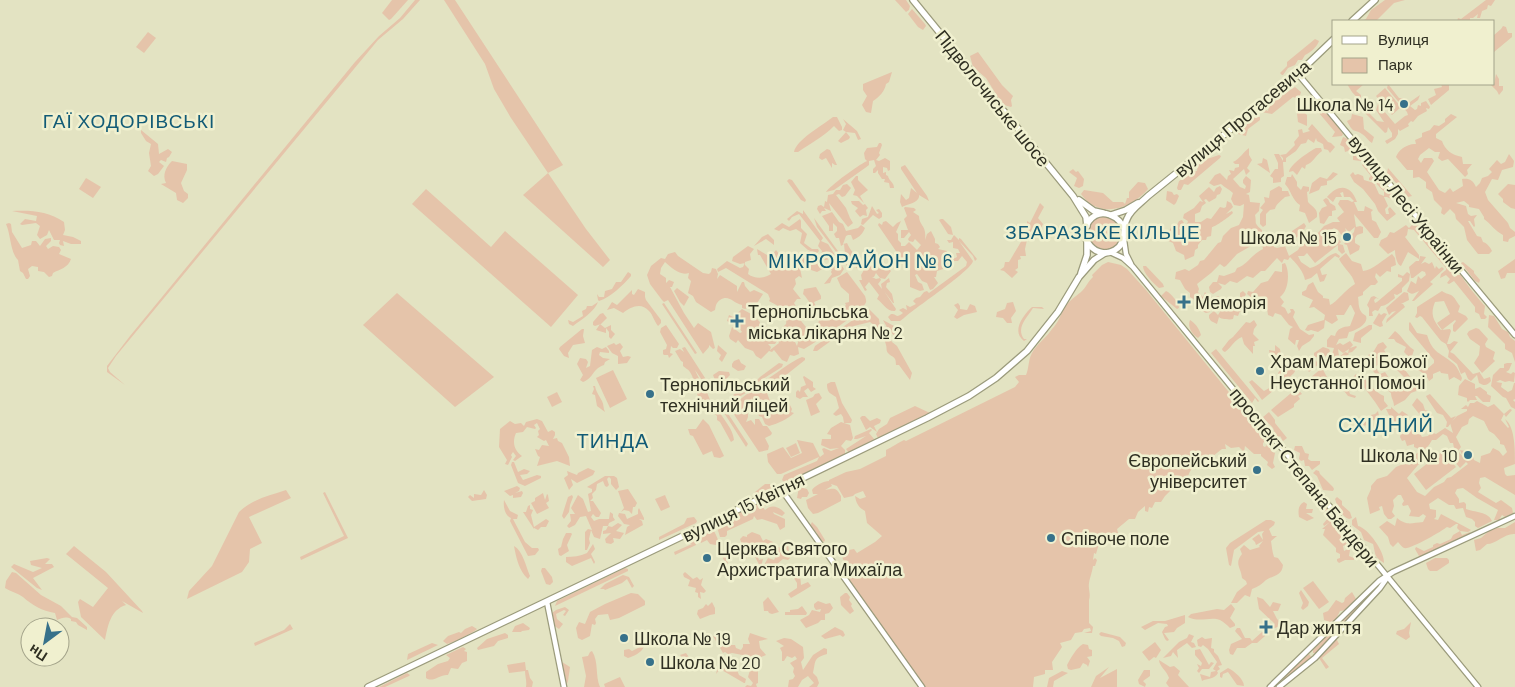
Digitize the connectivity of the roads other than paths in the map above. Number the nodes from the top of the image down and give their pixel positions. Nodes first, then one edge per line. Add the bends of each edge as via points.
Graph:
1 (913, 0) edge
2 (1375, 0) edge
3 (1353, 20) edge
4 (1332, 41) edge
5 (1298, 74) junction
6 (1073, 196) junction
7 (1148, 196) junction
8 (1108, 214) junction
9 (1087, 226) junction
10 (1125, 231) junction
11 (1124, 238) junction
12 (1087, 241) junction
13 (1108, 253) junction
14 (1133, 267) junction
15 (1079, 277) junction
16 (1515, 335) edge
17 (781, 489) junction
18 (1515, 516) edge
19 (1387, 577) junction
20 (547, 602) junction
21 (1310, 650) junction
22 (1315, 658) junction
23 (368, 687) edge
24 (564, 687) edge
25 (922, 687) edge
26 (1270, 687) edge
27 (1279, 687) edge
28 (1478, 687) edge

1 - 6 highway, Підволочиське шосе
2 - 3 highway
4 - 5 highway, вулиця Протасевича
5 - 7 highway, вулиця Протасевича
5 - 16 main road, вулиця Лесі Українки
6 - 8 highway, Підволочиське шосе via 1094,211
6 - 9 highway, Підволочиське шосе via 1086,217
7 - 8 highway, вулиця Протасевича via 1126,210
7 - 10 highway, вулиця Протасевича via 1128,216
8 - 9 highway via 1094,217
8 - 10 highway via 1120,221
9 - 12 highway
10 - 11 highway
11 - 13 highway via 1116,250
11 - 14 main road, проспект Степана Бандери via 1126,254
12 - 13 highway via 1092,249
12 - 15 highway, вулиця 15 Квітня via 1087,255
13 - 14 main road, проспект Степана Бандери
13 - 15 highway, вулиця 15 Квітня via 1094,260
14 - 19 main road, проспект Степана Бандери
15 - 17 highway, вулиця 15 Квітня via 1035,342 996,378 949,408
17 - 20 highway, вулиця 15 Квітня
17 - 25 main road
18 - 19 main road
19 - 21 main road via 1378,581
19 - 22 main road
19 - 28 main road, проспект Степана Бандери
20 - 23 highway, вулиця 15 Квітня
20 - 24 main road
21 - 22 main road
21 - 26 main road
22 - 27 main road

